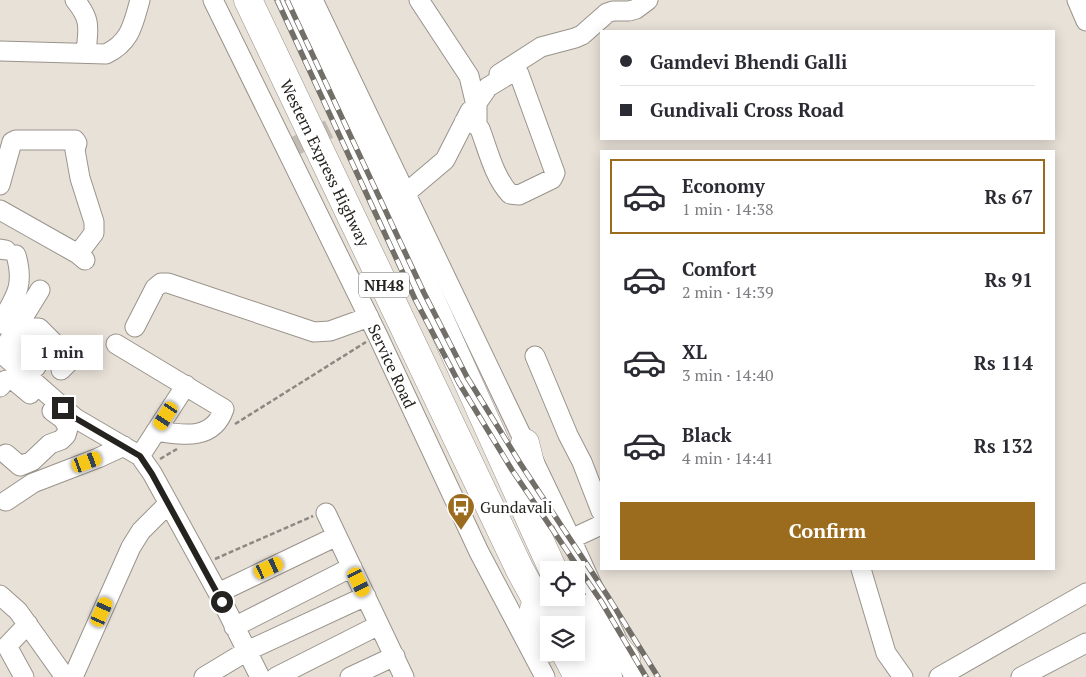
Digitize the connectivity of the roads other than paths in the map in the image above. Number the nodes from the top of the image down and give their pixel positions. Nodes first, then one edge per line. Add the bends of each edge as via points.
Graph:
1 (75, 0) edge
2 (140, 0) edge
3 (213, 0) edge
4 (248, 0) edge
5 (294, 0) edge
6 (314, 0) edge
7 (419, 0) edge
8 (648, 0) edge
9 (1077, 0) edge
10 (1086, 21) edge
11 (0, 51) edge
12 (86, 53) junction
13 (475, 101) junction
14 (471, 124) junction
15 (0, 185) edge
16 (406, 192) junction
17 (0, 210) edge
18 (7, 251) edge
19 (19, 285) junction
20 (368, 317) junction
21 (0, 325) edge
22 (135, 327) dead end
23 (25, 328) junction
24 (116, 344) dead end
25 (3, 351) edge
26 (535, 356) dead end
27 (36, 369) junction
28 (186, 385) junction
29 (0, 387) edge
30 (156, 431) junction
31 (525, 443) junction
32 (124, 446) junction
33 (6, 454) dead end
34 (140, 456) junction
35 (6, 501) dead end
36 (168, 504) junction
37 (600, 508) edge
38 (326, 513) road end
39 (596, 528) edge
40 (337, 536) junction
41 (571, 539) junction
42 (551, 561) edge
43 (551, 561) edge
44 (352, 567) junction
45 (520, 570) junction
46 (861, 570) edge
47 (218, 593) junction
48 (1086, 593) edge
49 (0, 595) edge
50 (366, 596) junction
51 (0, 604) edge
52 (573, 606) edge
53 (583, 606) edge
54 (545, 616) edge
55 (380, 624) junction
56 (540, 624) edge
57 (24, 627) junction
58 (234, 627) junction
59 (1086, 643) edge
60 (247, 651) junction
61 (395, 656) junction
62 (554, 661) edge
63 (570, 661) edge
64 (623, 671) edge
65 (24, 677) edge
66 (66, 677) edge
67 (73, 677) edge
68 (204, 677) edge
69 (260, 677) edge
70 (276, 677) edge
71 (350, 677) edge
72 (404, 677) edge
73 (545, 677) edge
74 (560, 677) edge
75 (578, 677) edge
76 (903, 677) edge
77 (939, 677) edge
78 (1021, 677) edge

1 - 12 street via 86,15
2 - 12 street via 131,32 117,49 106,54
3 - 20 street, Service Road
4 - 45 highway, Western Express Highway / NH48
5 - 42 highway, NH48
6 - 16 street
7 - 13 street via 469,76
8 - 13 street via 636,9 607,13 582,35 541,47 495,76
9 - 10 street
11 - 12 street
13 - 14 street
14 - 14 street via 510,194 519,195 552,179 555,173 519,74 512,72 488,87 477,103
14 - 16 street via 445,160
15 - 17 street via 12,142 75,140 78,170 94,222 94,234 81,257
16 - 31 street
18 - 19 street via 21,275
19 - 21 street
19 - 23 street via 38,293
20 - 22 street via 330,331 308,331 168,283 154,288
20 - 73 street, Service Road via 479,552
21 - 25 street
23 - 25 street
23 - 27 street via 20,352
23 - 27 street via 39,328 69,360 68,363
24 - 28 street
25 - 27 street
26 - 37 street
27 - 32 street via 75,418
28 - 30 street
28 - 30 street via 223,407 216,425 186,436
29 - 33 street via 12,379 63,419 68,428 61,440 50,444 26,465 17,465
30 - 34 street
31 - 41 street
31 - 43 highway
32 - 34 street
32 - 35 street via 33,483
34 - 36 street
36 - 47 street
36 - 67 street via 141,531 131,547
38 - 40 street
39 - 41 street
40 - 44 street
40 - 47 street
41 - 64 street
44 - 50 street
44 - 58 street
45 - 54 highway, NH48
45 - 56 highway
46 - 76 street via 886,653
47 - 58 street
48 - 77 street
49 - 57 street via 18,611
50 - 55 street
50 - 60 street
51 - 57 street
52 - 64 highway
53 - 64 highway
55 - 61 street
55 - 70 street
57 - 65 street via 7,646
57 - 66 street
58 - 60 street
59 - 78 street
60 - 68 street
60 - 69 street
61 - 71 street
61 - 72 street
62 - 74 highway
63 - 75 highway

